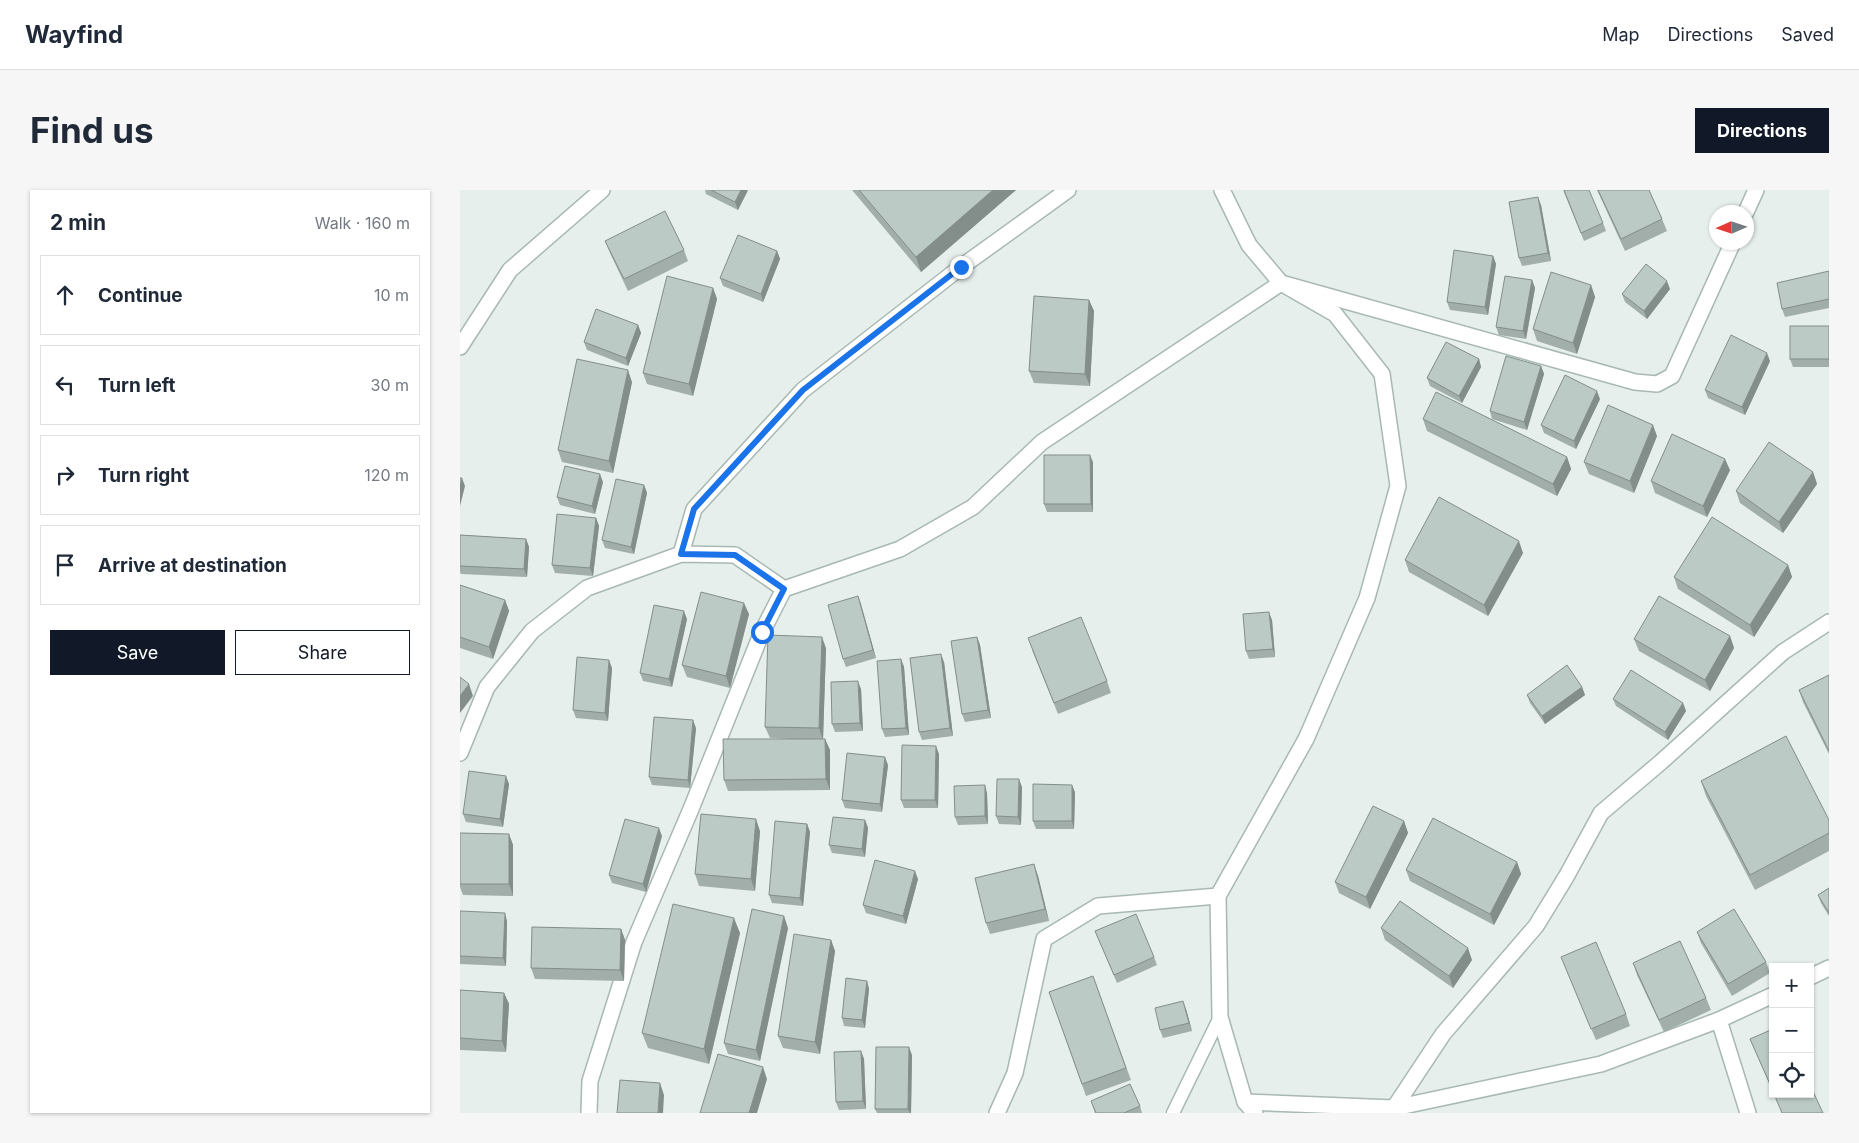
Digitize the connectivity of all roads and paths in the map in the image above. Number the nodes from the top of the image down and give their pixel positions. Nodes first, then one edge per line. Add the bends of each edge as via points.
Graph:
1 (602, 190) edge
2 (1068, 190) edge
3 (1222, 190) edge
4 (1756, 190) edge
5 (1749, 205) edge
6 (1728, 250) edge
7 (1281, 283) junction
8 (460, 348) edge
9 (681, 554) junction
10 (784, 589) junction
11 (1829, 622) edge
12 (460, 753) edge
13 (1218, 896) junction
14 (1829, 968) edge
15 (1814, 975) edge
16 (1769, 997) edge
17 (1220, 1017) junction
18 (1719, 1020) junction
19 (1250, 1107) edge
20 (1394, 1108) junction
21 (589, 1113) edge
22 (997, 1113) edge
23 (1173, 1113) edge
24 (1748, 1113) edge

1 - 8 street via 510,270
2 - 9 street via 961,267 803,390 694,509
3 - 7 street via 1249,245
4 - 5 street
6 - 7 street via 1672,376 1658,384 1636,382
7 - 10 street via 1042,442 973,507 900,548
7 - 13 street via 1335,314 1382,374 1398,486 1367,598 1306,739
9 - 10 street via 735,555
9 - 12 street via 587,588 532,631 487,687
10 - 21 street via 762,632 634,942 590,1081
11 - 20 street via 1783,652 1601,813 1536,926 1443,1034
13 - 17 street
13 - 22 street via 1098,906 1044,939 1015,1073
14 - 15 street
16 - 18 street
17 - 19 street
17 - 23 lane
18 - 20 street via 1601,1064
18 - 24 street
19 - 20 street

